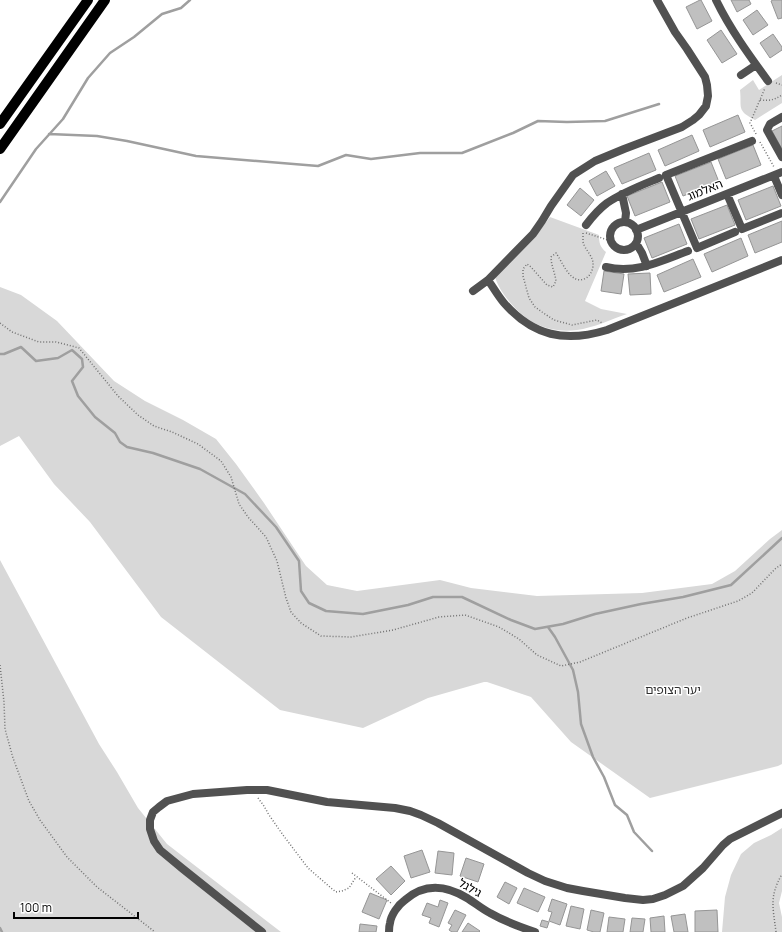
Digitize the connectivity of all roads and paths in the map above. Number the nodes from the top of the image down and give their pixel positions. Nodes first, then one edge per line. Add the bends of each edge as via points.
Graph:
1 (88, 0) edge
2 (105, 0) edge
3 (657, 0) edge
4 (716, 0) edge
5 (756, 65) junction
6 (742, 75) dead end
7 (768, 81) dead end
8 (782, 95) edge
9 (760, 100) dead end
10 (782, 117) edge
11 (0, 124) edge
12 (752, 141) dead end
13 (0, 149) edge
14 (782, 157) edge
15 (782, 172) edge
16 (774, 176) junction
17 (659, 178) dead end
18 (622, 194) junction
19 (727, 194) junction
20 (782, 195) edge
21 (682, 212) junction
22 (782, 213) edge
23 (625, 222) junction
24 (586, 225) dead end
25 (636, 230) junction
26 (734, 232) dead end
27 (611, 241) junction
28 (636, 243) junction
29 (688, 251) dead end
30 (782, 260) edge
31 (647, 266) junction
32 (606, 267) dead end
33 (488, 280) junction
34 (473, 291) dead end
35 (0, 323) edge
36 (607, 330) junction
37 (782, 564) edge
38 (0, 665) edge
39 (250, 790) junction
40 (782, 813) edge
41 (352, 873) dead end
42 (782, 874) edge
43 (356, 877) junction
44 (398, 907) junction
45 (155, 932) edge
46 (262, 932) edge
47 (389, 932) edge
48 (535, 932) edge
49 (776, 932) edge

1 - 11 main road
2 - 13 main road
3 - 33 street via 674,32 706,77 706,106 699,115 682,127 595,162 573,176 533,234
4 - 5 street via 732,30
5 - 6 street
5 - 7 street
8 - 9 path via 775,100
10 - 14 street via 770,124 767,130
12 - 21 street via 666,175
15 - 16 street, האלמוג
16 - 19 street, האלמוג
16 - 20 street
17 - 18 street
18 - 23 street
18 - 24 street via 599,209
19 - 21 street, האלמוג
19 - 22 street via 742,229
21 - 25 street, האלמוג
21 - 26 street via 698,248
23 - 25 street via 632,224
23 - 27 street via 612,227
25 - 28 street
27 - 28 street via 616,248 625,250
27 - 36 path via 583,232 583,242 594,266 590,276 584,280 571,277 556,253 551,257 556,281 553,287 547,285 527,264 523,269 529,298 535,307 554,320 572,324 597,320 604,324
28 - 31 street
29 - 31 street
30 - 36 street
31 - 32 street via 633,269
33 - 34 street
33 - 36 street via 510,310 535,329 569,337
35 - 37 path via 12,332 38,342 56,342 79,348 102,378 138,415 154,426 198,444 221,461 231,477 239,504 266,537 277,561 291,612 301,623 321,636 351,637 393,630 439,617 465,615 499,627 538,655 561,666 580,662 687,618 738,601 752,593
38 - 45 path via 5,729 29,801 40,820 67,857 97,887
39 - 40 street via 267,790 327,802 410,811 438,823 546,881 567,888 643,900 665,895 683,886 730,839
39 - 43 path via 308,868 331,888 336,892 349,888
39 - 46 street via 193,794 167,801 154,812 150,820 150,829 160,850
41 - 43 path
42 - 49 path via 773,897
43 - 44 path
44 - 47 street, גילגל via 390,922
44 - 48 street, גילגל via 415,892 426,888 443,888 455,891 490,913

